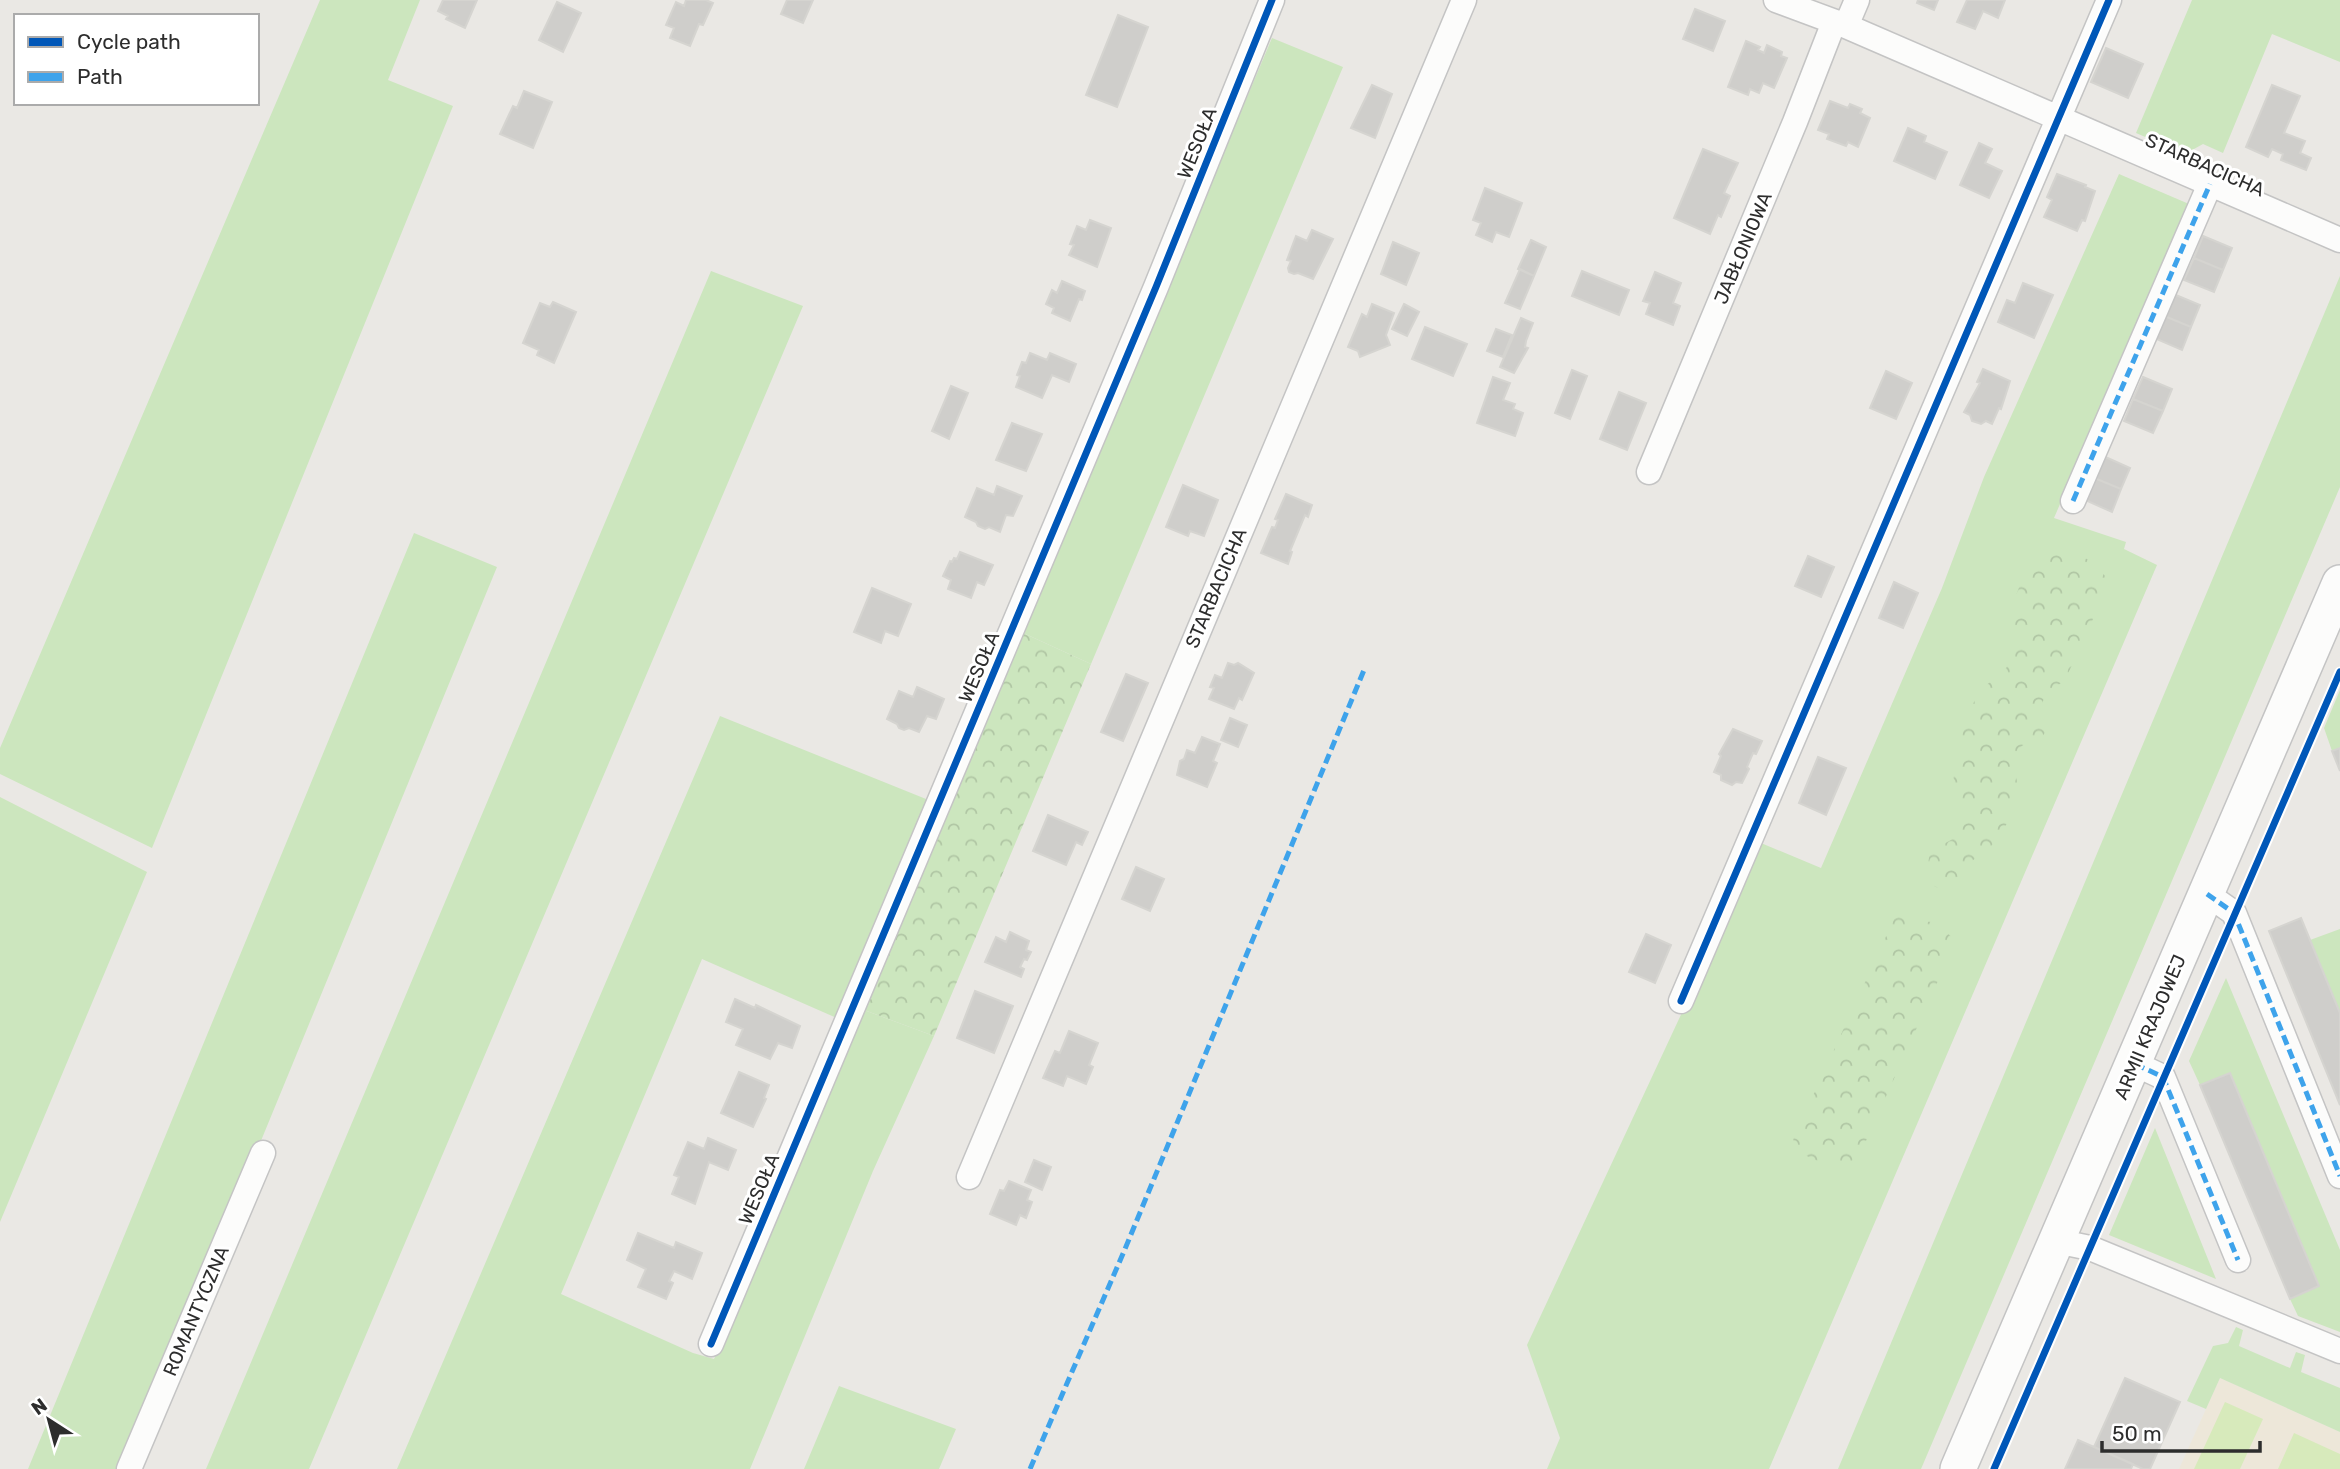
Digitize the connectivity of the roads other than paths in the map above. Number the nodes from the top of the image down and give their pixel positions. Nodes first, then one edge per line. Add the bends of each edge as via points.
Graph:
1 (1272, 0) edge
2 (1464, 0) edge
3 (1776, 0) edge
4 (1857, 0) edge
5 (2109, 0) edge
6 (1840, 24) junction
7 (2058, 118) junction
8 (2210, 184) junction
9 (2340, 240) edge
10 (1649, 472) dead end
11 (2073, 501) dead end
12 (2338, 593) edge
13 (2207, 894) junction
14 (1681, 1000) dead end
15 (2135, 1064) junction
16 (263, 1153) dead end
17 (2340, 1176) edge
18 (968, 1177) dead end
19 (2056, 1241) junction
20 (2238, 1260) dead end
21 (711, 1344) dead end
22 (2340, 1351) edge
23 (129, 1469) edge
24 (1958, 1469) edge

1 - 21 street, WESOŁA via 1156,287
2 - 18 street, STARBACICHA
3 - 6 street, STARBACICHA
4 - 6 street, JABŁONIOWA
5 - 7 street
6 - 7 street, STARBACICHA
6 - 10 street, JABŁONIOWA
7 - 8 street, STARBACICHA
7 - 14 street
8 - 9 street, STARBACICHA
8 - 11 street
12 - 13 street, ARMII KRAJOWEJ
13 - 15 street, ARMII KRAJOWEJ
13 - 17 street via 2235,913
15 - 19 street, ARMII KRAJOWEJ
15 - 20 street via 2163,1077
16 - 23 street, ROMANTYCZNA
19 - 22 street via 2090,1248
19 - 24 street, ARMII KRAJOWEJ

